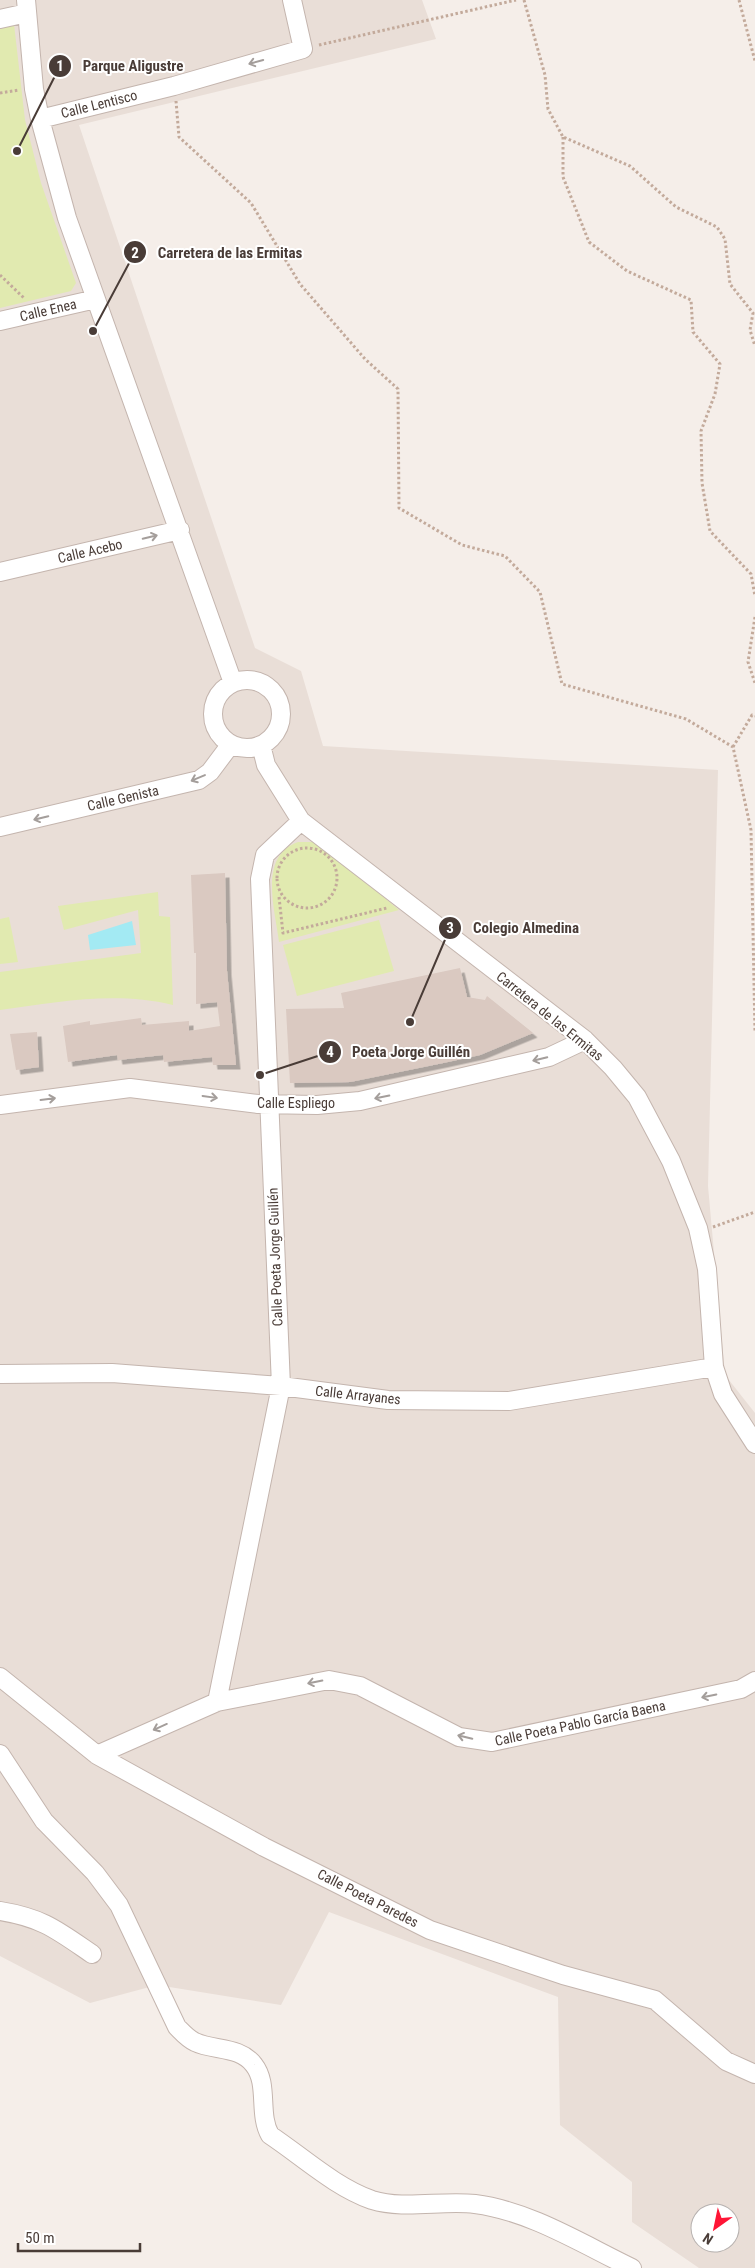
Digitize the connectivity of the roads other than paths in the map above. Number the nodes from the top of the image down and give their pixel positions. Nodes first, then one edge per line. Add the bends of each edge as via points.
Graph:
1 (292, 0) edge
2 (26, 6) edge
3 (0, 19) edge
4 (40, 119) junction
5 (96, 299) junction
6 (0, 321) edge
7 (180, 530) junction
8 (0, 572) edge
9 (233, 683) junction
10 (231, 744) junction
11 (261, 746) junction
12 (301, 821) junction
13 (0, 827) edge
14 (585, 1040) junction
15 (0, 1105) edge
16 (269, 1105) junction
17 (714, 1368) junction
18 (0, 1374) edge
19 (281, 1386) junction
20 (755, 1444) edge
21 (0, 1677) edge
22 (755, 1681) edge
23 (217, 1702) junction
24 (0, 1754) edge
25 (97, 1755) junction
26 (0, 1911) edge
27 (92, 1954) dead end
28 (755, 2074) edge
29 (632, 2268) edge

1 -> 4 street, Calle Lentisco via 303,49 174,86
2 - 3 street
2 - 4 street
4 - 5 street via 67,218
5 - 6 street, Calle Enea
5 - 7 street
8 -> 7 street, Calle Acebo
7 - 9 street
9 - 10 street via 218,697 213,718 216,728
9 - 11 street via 244,680 260,683 279,700 281,722 277,732
10 - 11 street via 240,748
10 -> 13 street, Calle Genista via 210,772 199,780
11 - 12 street, Carretera de las Ermitas via 266,765
12 - 14 street, Carretera de las Ermitas
12 - 16 street, Calle Poeta Jorge Guillén via 265,855 260,879
14 -> 16 street, Calle Espliego via 549,1057 378,1098 318,1105
14 - 17 street, Carretera de las Ermitas via 637,1097 671,1161 699,1232 706,1269
15 -> 16 street, Calle Espliego via 130,1088
16 - 19 street, Calle Poeta Jorge Guillén
17 - 19 street, Calle Arrayanes via 509,1401 388,1400
17 - 20 street, Carretera de las Ermitas via 723,1394
18 - 19 street, Calle Arrayanes via 112,1373
19 - 23 street, Calle Poeta Jorge Guillén
21 - 25 street, Calle Poeta Paredes
22 -> 23 street, Calle Poeta Pablo García Baena via 740,1689 492,1742 460,1737 360,1686 329,1680
23 -> 25 street, Calle Poeta Pablo García Baena
24 - 29 street via 44,1821 95,1873 119,1905 177,2027 193,2042 229,2049 254,2064 259,2075 265,2127 270,2135 344,2186 375,2201 474,2204 497,2208 553,2230
25 - 28 street, Calle Poeta Paredes via 264,1847 430,1930 563,1975 655,2000 726,2061
26 - 27 street via 46,1923

